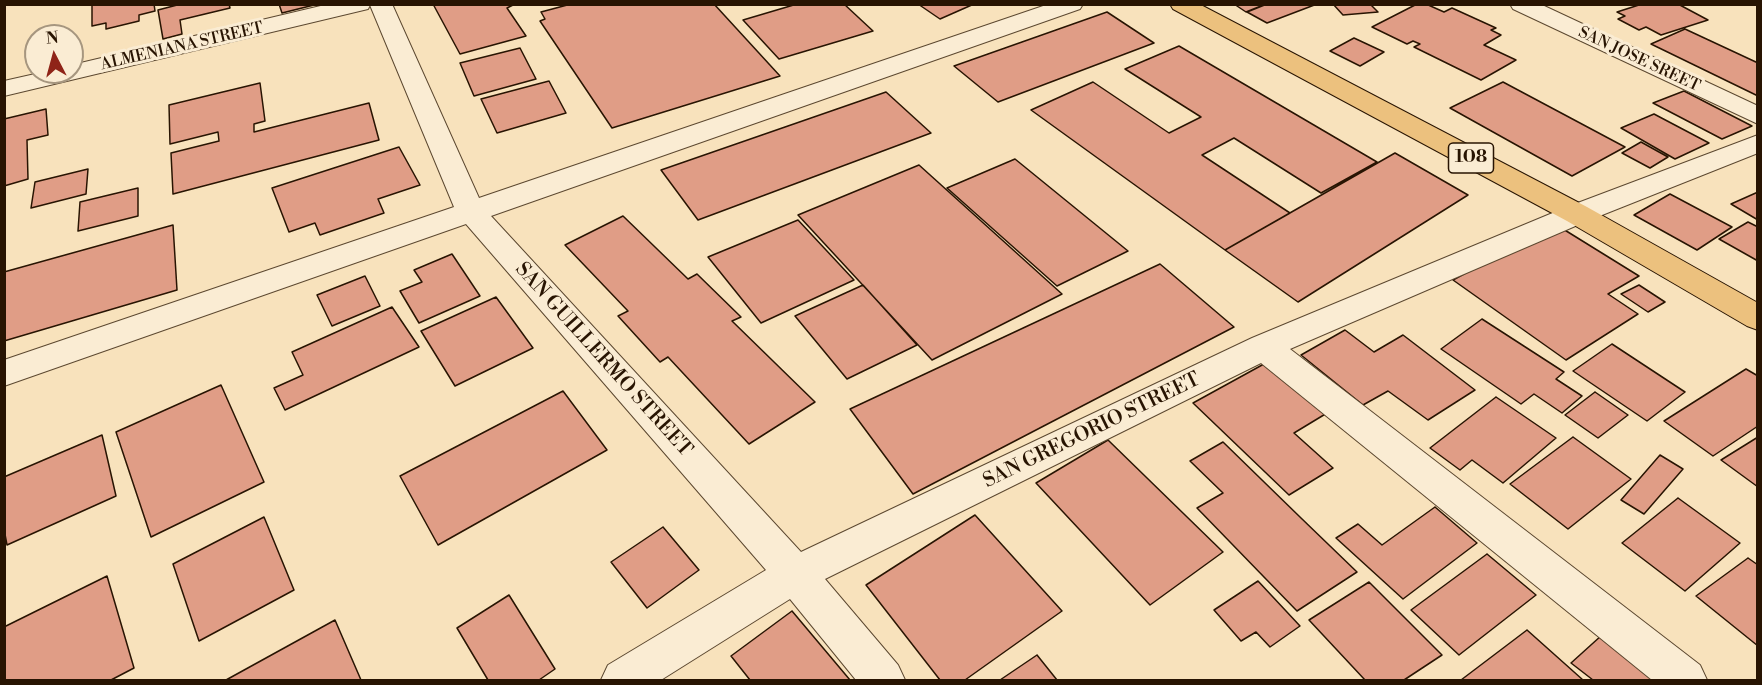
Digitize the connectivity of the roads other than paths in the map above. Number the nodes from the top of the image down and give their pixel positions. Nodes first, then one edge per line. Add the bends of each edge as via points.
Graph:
1 (360, 4) edge
2 (381, 4) edge
3 (1072, 4) edge
4 (1180, 4) edge
5 (1521, 4) edge
6 (4, 89) edge
7 (1758, 116) edge
8 (1758, 142) edge
9 (470, 211) junction
10 (1577, 214) junction
11 (1758, 318) edge
12 (1264, 347) junction
13 (4, 373) edge
14 (795, 574) junction
15 (623, 681) edge
16 (883, 681) edge
17 (1685, 681) edge

1 - 6 street, ALMENIANA STREET
2 - 9 street, SAN GUILLERMO STREET
3 - 9 street
4 - 10 main road, 108
5 - 7 street, SAN JOSE SREET
8 - 10 street, SAN GREGORIO STREET
9 - 13 street
9 - 14 street, SAN GUILLERMO STREET
10 - 11 main road, 108
10 - 12 street, SAN GREGORIO STREET
12 - 14 street, SAN GREGORIO STREET
12 - 17 street
14 - 15 street, SAN GREGORIO STREET
14 - 16 street, SAN GUILLERMO STREET

